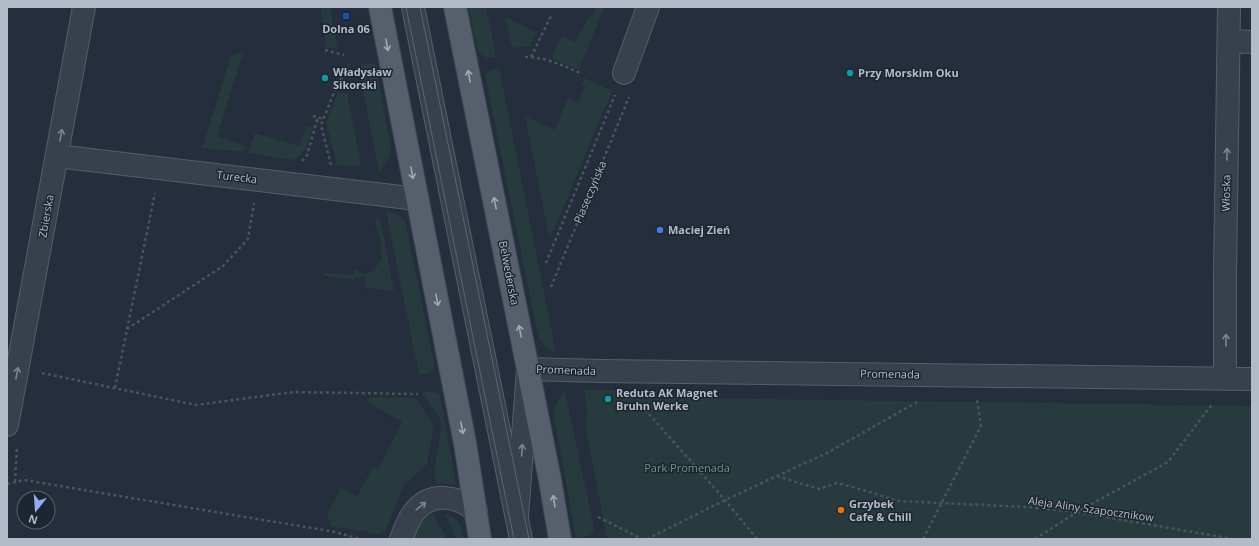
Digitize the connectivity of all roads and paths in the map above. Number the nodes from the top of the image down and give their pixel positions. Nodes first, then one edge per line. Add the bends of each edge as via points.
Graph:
1 (84, 7) edge
2 (380, 7) edge
3 (413, 7) edge
4 (455, 7) edge
5 (648, 7) edge
6 (1229, 7) edge
7 (552, 14) dead end
8 (1229, 41) junction
9 (1252, 42) edge
10 (325, 50) dead end
11 (344, 54) dead end
12 (531, 57) junction
13 (525, 58) dead end
14 (349, 64) dead end
15 (580, 73) dead end
16 (624, 73) joint
17 (630, 97) dead end
18 (313, 116) dead end
19 (318, 117) junction
20 (324, 119) junction
21 (329, 155) dead end
22 (57, 156) junction
23 (299, 164) dead end
24 (160, 168) junction
25 (257, 180) junction
26 (417, 199) junction
27 (546, 262) dead end
28 (550, 287) dead end
29 (127, 329) junction
30 (528, 369) junction
31 (38, 372) dead end
32 (1226, 379) junction
33 (1252, 379) edge
34 (115, 388) junction
35 (631, 393) dead end
36 (418, 394) dead end
37 (924, 398) dead end
38 (976, 398) dead end
39 (1213, 402) dead end
40 (7, 425) edge
41 (777, 476) junction
42 (7, 484) edge
43 (725, 500) junction
44 (942, 502) junction
45 (476, 511) junction
46 (1077, 512) junction
47 (517, 517) junction
48 (598, 517) dead end
49 (360, 539) edge
50 (401, 539) edge
51 (480, 539) edge
52 (521, 539) edge
53 (560, 539) edge
54 (642, 539) edge
55 (647, 539) edge
56 (757, 539) edge
57 (923, 539) edge
58 (1035, 539) edge
59 (1233, 539) edge

22 -> 1 street, Zbierska
2 -> 26 main road
3 - 47 street
30 -> 4 main road, Belwederska
5 - 16 street
6 - 8 street, Włoska
7 - 12 path
8 - 9 street
32 -> 8 street, Włoska
10 - 11 path
12 - 13 path
12 - 15 path via 552,61
14 - 20 path
16 - 27 path
17 - 28 path, Piaseczyńska
18 - 19 path
19 - 20 path
19 - 23 path via 307,155
20 - 21 path via 321,125
22 - 24 street, Turecka
40 -> 22 street, Zbierska
24 - 25 street, Turecka
24 - 29 path
25 - 26 street, Turecka
25 - 29 path via 248,239 223,266
26 -> 45 main road
29 - 34 path
30 - 32 street, Promenada
47 -> 30 street
53 -> 30 main road, Belwederska
31 - 34 path
32 - 33 street, Promenada
34 - 36 path via 196,405 293,392
35 - 43 path
37 - 41 path via 827,453
38 - 44 path via 981,426
39 - 46 path via 1168,462
41 - 43 path
41 - 44 path, Aleja Aliny Szapocznikow via 819,489 837,483 897,501
42 - 49 path via 24,480 335,532
43 - 55 path
43 - 56 path
44 - 46 path, Aleja Aliny Szapocznikow
44 - 57 path
50 -> 45 street via 415,511 434,498 444,497 461,501
45 - 51 main road
46 - 58 path
46 - 59 path, Aleja Aliny Szapocznikow
47 - 52 street
48 - 54 path

